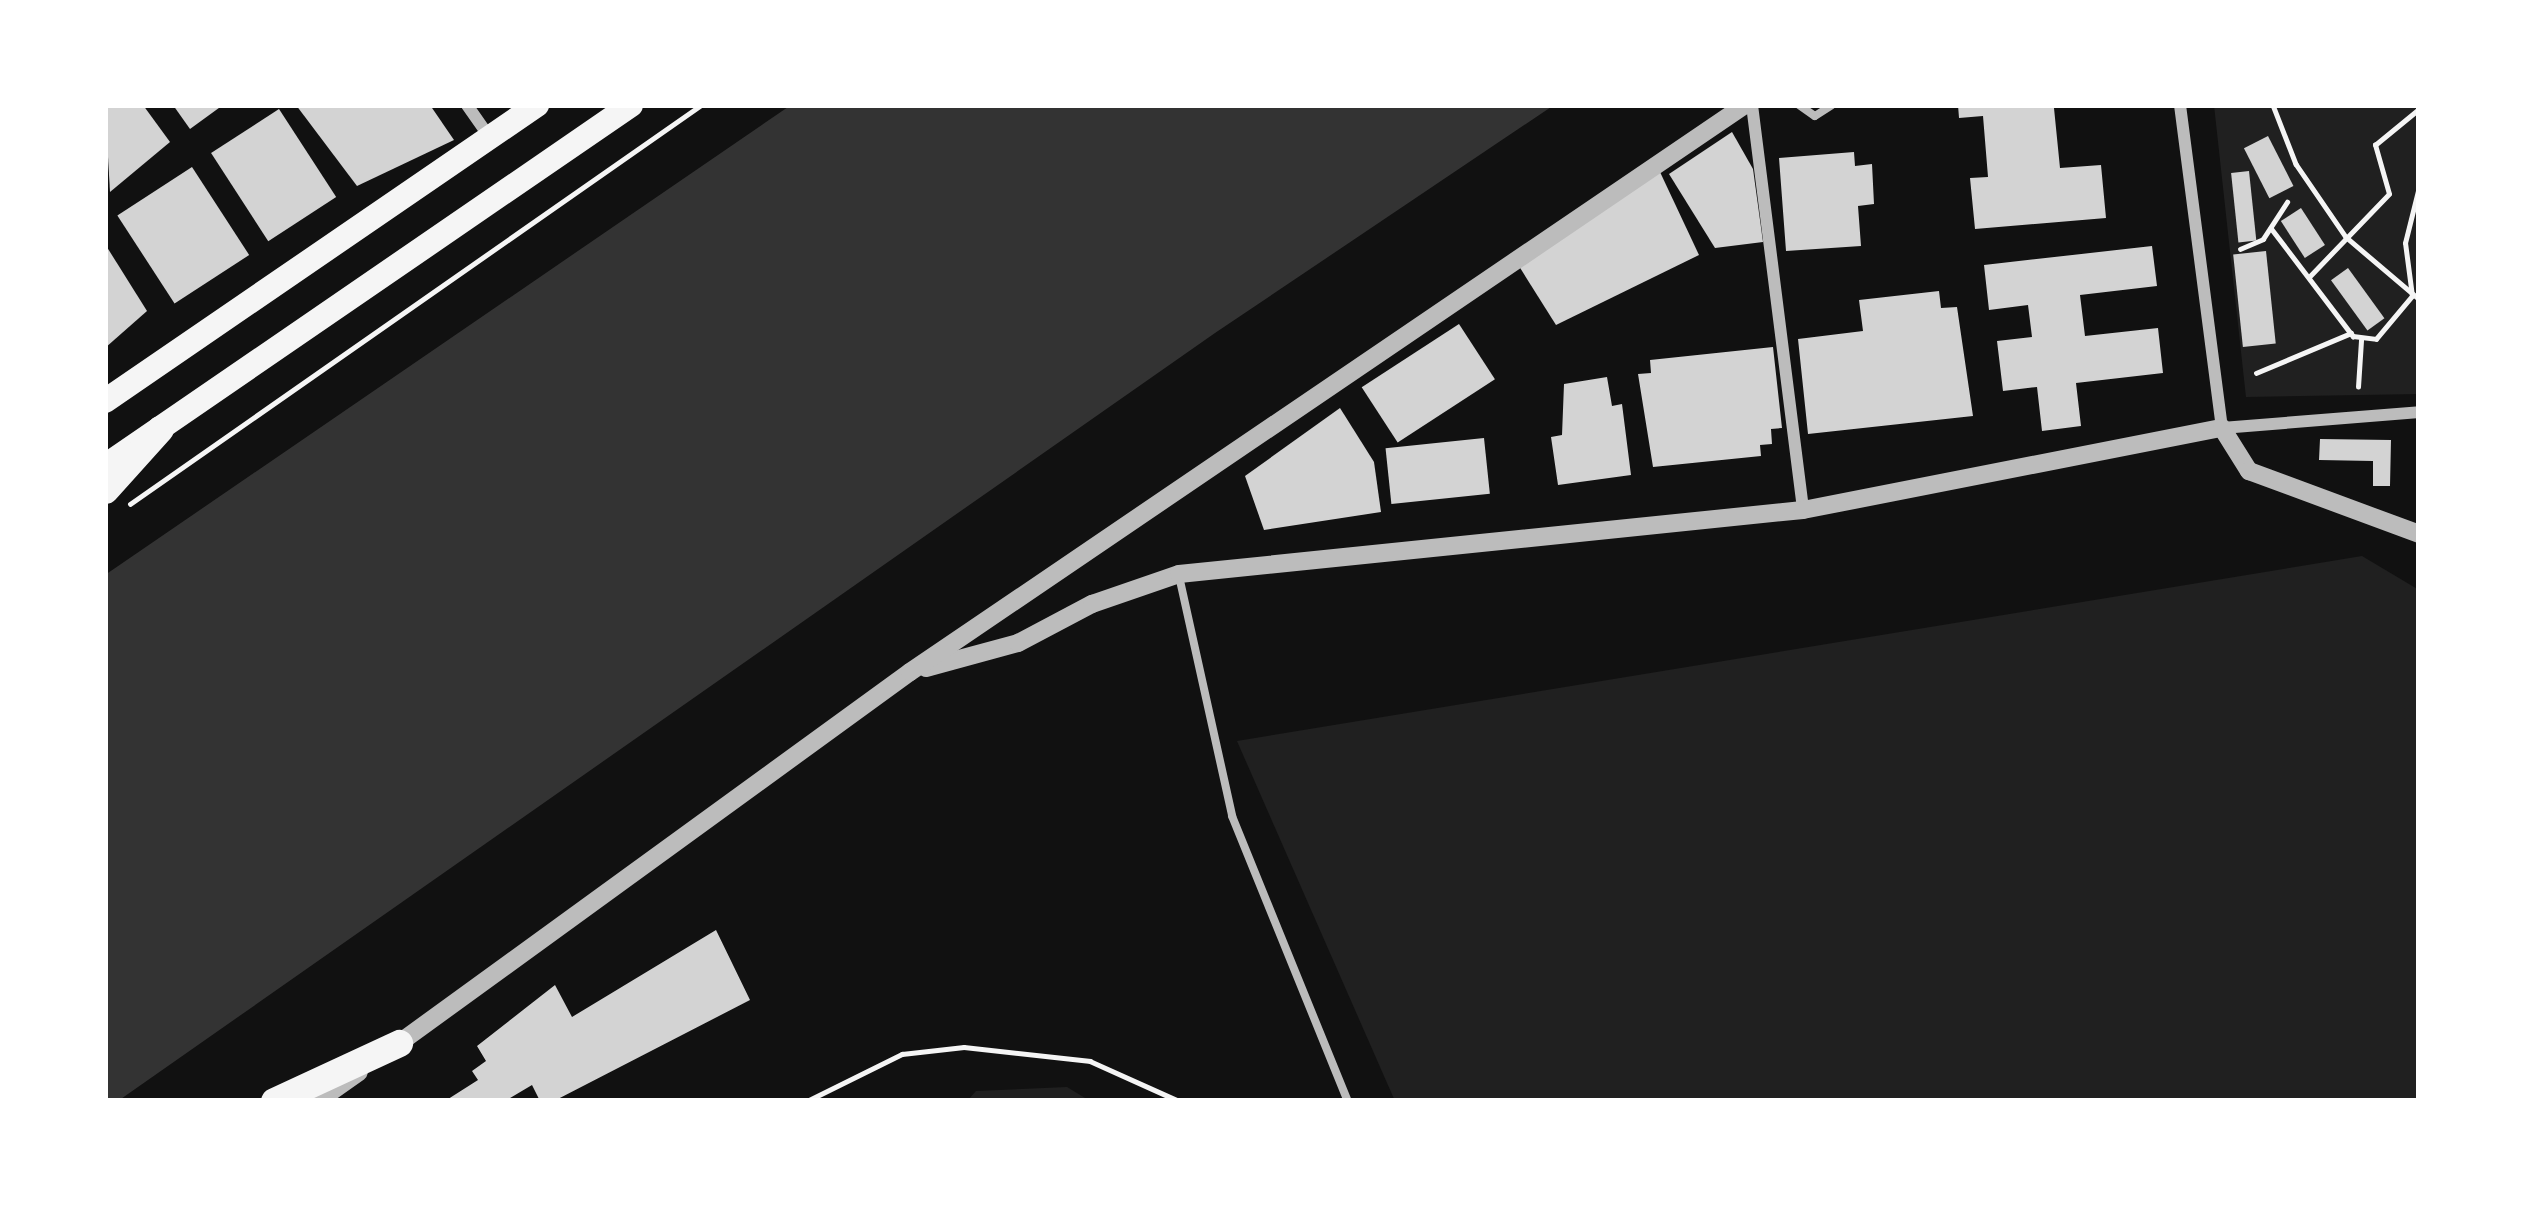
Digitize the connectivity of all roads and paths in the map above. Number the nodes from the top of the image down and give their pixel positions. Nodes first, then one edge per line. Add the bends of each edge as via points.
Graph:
1 (466, 105) edge
2 (536, 105) edge
3 (631, 105) edge
4 (701, 105) edge
5 (1749, 105) edge
6 (1799, 105) edge
7 (1832, 105) edge
8 (2180, 105) edge
9 (2273, 105) edge
10 (2419, 110) edge
11 (490, 137) junction
12 (2419, 187) edge
13 (2287, 202) dead end
14 (2271, 228) junction
15 (2346, 238) junction
16 (2240, 249) dead end
17 (2309, 277) junction
18 (2415, 298) edge
19 (2351, 333) junction
20 (2361, 340) junction
21 (2256, 373) dead end
22 (2358, 387) dead end
23 (105, 401) edge
24 (2419, 412) edge
25 (2222, 428) junction
26 (160, 429) junction
27 (105, 466) edge
28 (111, 501) edge
29 (1803, 510) junction
30 (2419, 535) edge
31 (1179, 574) junction
32 (910, 672) junction
33 (399, 1043) junction
34 (274, 1101) edge
35 (318, 1101) edge
36 (807, 1101) edge
37 (1179, 1101) edge
38 (1348, 1101) edge

1 - 11 street
2 - 11 main road
3 - 26 main road
4 - 28 path
5 - 29 street
5 - 32 street
6 - 7 lane via 1815,116
8 - 25 street
9 - 15 path via 2296,164
10 - 15 path via 2375,145 2391,190
11 - 23 main road
12 - 18 path via 2405,243
13 - 14 path
14 - 16 path
14 - 17 path
15 - 17 path
15 - 18 path
17 - 19 path
18 - 20 path via 2381,334
19 - 20 path
19 - 21 path
20 - 22 path
24 - 25 street
25 - 29 street
25 - 30 street via 2249,471
26 - 27 main road
26 - 28 highway
29 - 31 street
31 - 32 street via 1092,604 1018,643
31 - 38 lane via 1232,816
32 - 33 street
33 - 34 highway
33 - 35 street
36 - 37 path via 902,1054 964,1047 1090,1061

